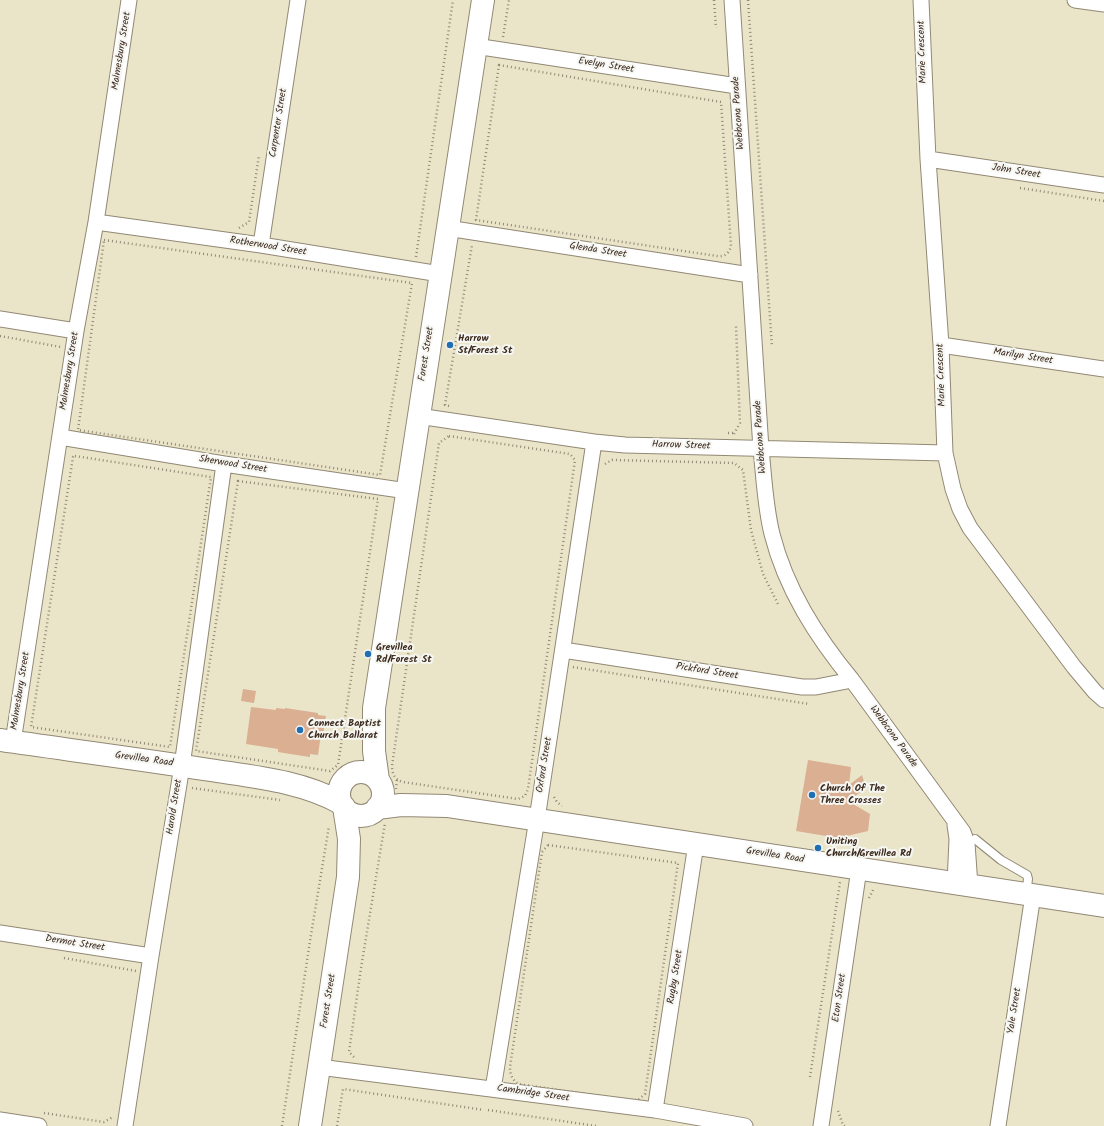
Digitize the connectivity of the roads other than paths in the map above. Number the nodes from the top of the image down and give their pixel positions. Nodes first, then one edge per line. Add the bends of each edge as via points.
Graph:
1 (129, 0) edge
2 (298, 0) edge
3 (483, 0) edge
4 (732, 0) edge
5 (921, 0) edge
6 (1075, 0) edge
7 (1104, 4) edge
8 (475, 46) junction
9 (738, 86) junction
10 (928, 159) junction
11 (1104, 185) edge
12 (96, 222) junction
13 (447, 228) junction
14 (261, 245) junction
15 (440, 274) junction
16 (750, 274) junction
17 (0, 319) edge
18 (76, 331) junction
19 (941, 345) junction
20 (1104, 370) edge
21 (418, 416) junction
22 (60, 437) junction
23 (594, 442) junction
24 (761, 449) junction
25 (946, 453) junction
26 (224, 464) junction
27 (407, 490) junction
28 (555, 649) junction
29 (852, 680) junction
30 (1104, 700) edge
31 (374, 708) junction
32 (6, 741) edge
33 (182, 766) junction
34 (342, 775) junction
35 (285, 792) junction
36 (383, 797) junction
37 (342, 805) junction
38 (536, 819) junction
39 (975, 839) dead end
40 (696, 844) junction
41 (859, 869) junction
42 (348, 877) junction
43 (962, 885) junction
44 (1029, 895) junction
45 (1104, 906) edge
46 (0, 933) edge
47 (150, 956) junction
48 (319, 1067) junction
49 (493, 1089) junction
50 (655, 1110) junction
51 (38, 1119) edge
52 (0, 1120) edge
53 (121, 1120) edge
54 (310, 1126) edge
55 (745, 1126) edge
56 (822, 1126) edge
57 (998, 1126) edge

1 - 12 street, Malmesbury Street
2 - 14 street, Carpenter Street
3 - 8 street, Forest Street
4 - 9 street, Webbcona Parade
5 - 10 street, Marie Crescent
6 - 7 street
8 - 9 street, Evelyn Street
8 - 13 street, Forest Street
9 - 16 street, Webbcona Parade
10 - 11 street, John Street
10 - 19 street, Marie Crescent
12 - 14 street, Rotherwood Street
12 - 18 street, Malmesbury Street
13 - 15 street, Forest Street
13 - 16 street, Glenda Street
14 - 15 street, Rotherwood Street
15 - 21 street, Forest Street
16 - 24 street, Webbcona Parade
17 - 18 street
18 - 22 street, Malmesbury Street
19 - 20 street, Marilyn Street
19 - 25 street, Marie Crescent
21 - 23 street, Harrow Street
21 - 27 street, Forest Street
22 - 26 street, Sherwood Street
22 - 32 street, Malmesbury Street
23 - 24 street, Harrow Street
23 - 28 street, Oxford Street
24 - 25 street, Harrow Street
24 - 29 street, Webbcona Parade via 768,511 781,565 810,624
25 - 30 street, Marie Crescent via 953,489 970,528 1074,667
26 - 27 street, Sherwood Street
26 - 33 street, Harold Street
27 - 31 street, Forest Street
28 - 29 street, Pickford Street via 802,687
28 - 38 street, Oxford Street
29 - 43 street, Webbcona Parade via 953,819
31 - 34 street via 360,751
31 - 36 street via 374,752
32 - 33 street, Grevillea Road
33 - 35 street, Grevillea Road
33 - 47 street, Harold Street
34 - 35 street, Grevillea Road
34 - 36 street, Grevillea Road via 363,772 369,774
34 - 37 street via 339,792
35 - 37 street, Grevillea Road via 321,793
36 - 37 street, Grevillea Road via 364,815 348,812
36 - 38 street, Grevillea Road via 410,804 447,806
36 - 42 street, Forest Street via 361,837
37 - 42 street, Forest Street via 349,839
38 - 40 street, Grevillea Road
38 - 49 street, Oxford Street
39 - 44 lane via 1001,860 1027,875
40 - 41 street, Grevillea Road
40 - 50 street, Rugby Street
41 - 43 street, Grevillea Road
41 - 56 street, Eton Street
42 - 48 street, Forest Street
43 - 44 street, Grevillea Road
44 - 45 street, Grevillea Road
44 - 57 street, Yale Street
46 - 47 street, Dermot Street
47 - 53 street, Harold Street
48 - 49 street, Cambridge Street
48 - 54 street, Forest Street
49 - 50 street, Cambridge Street
50 - 55 street, Cambridge Street
51 - 52 street

